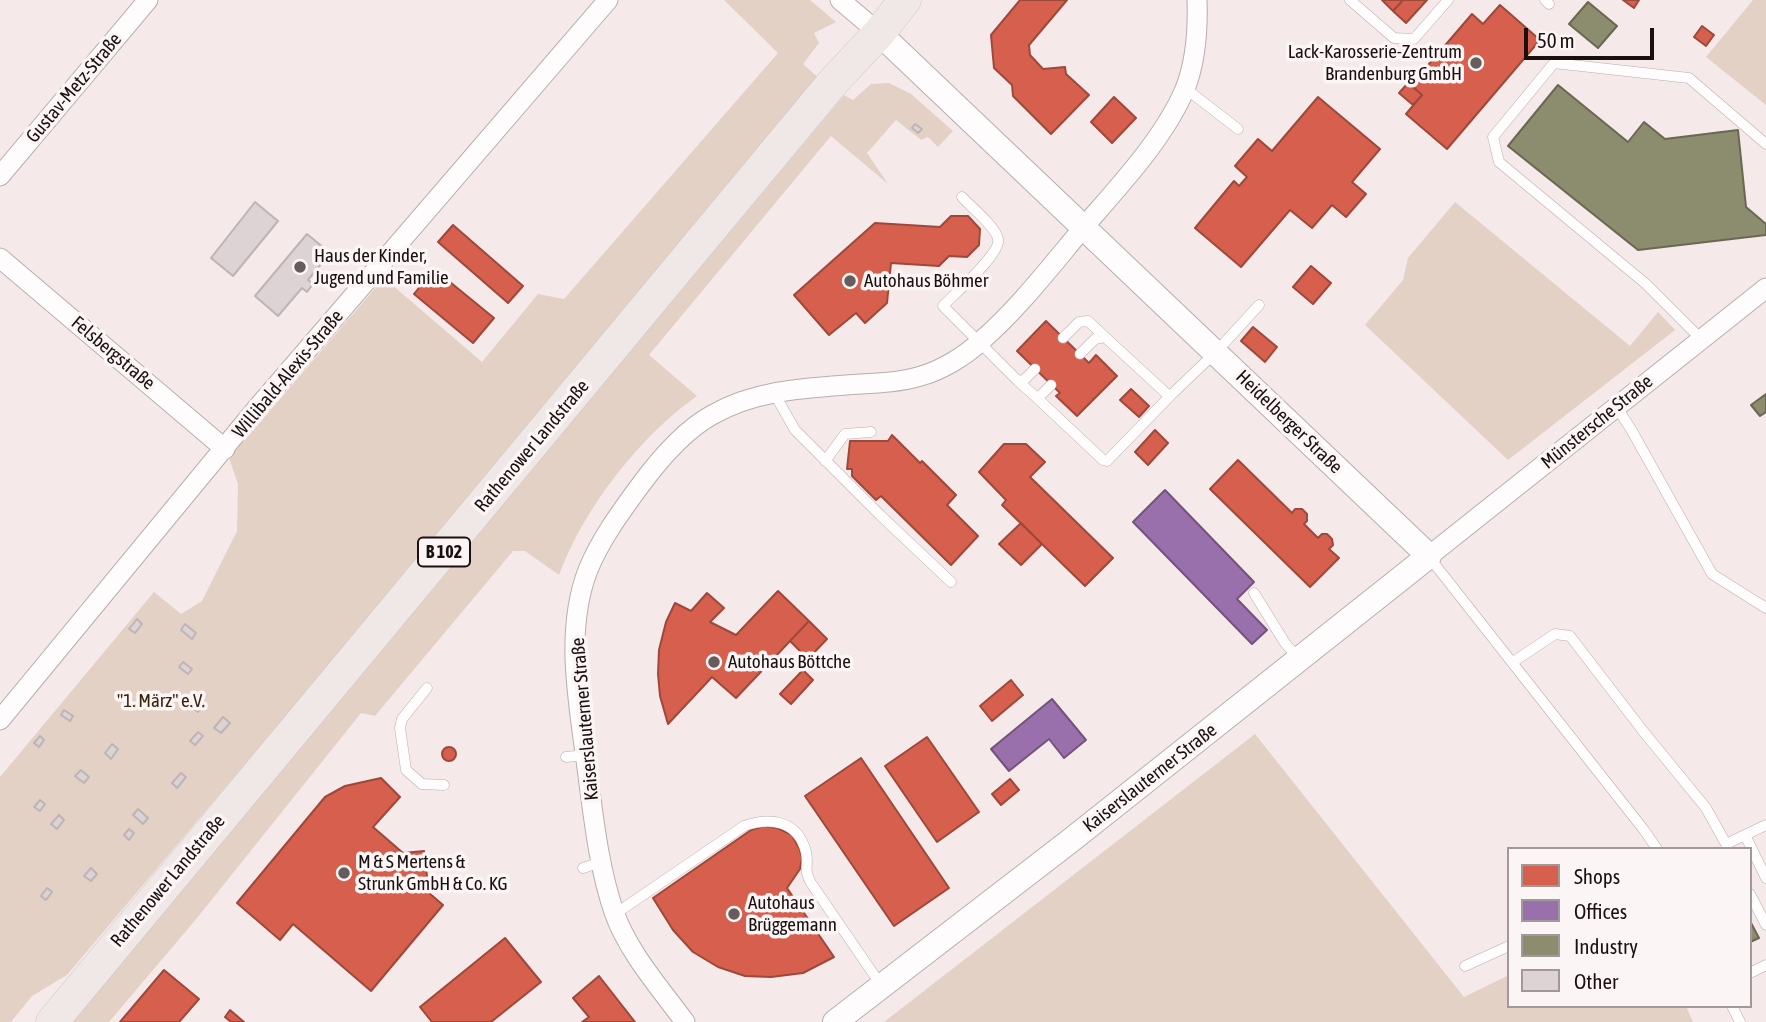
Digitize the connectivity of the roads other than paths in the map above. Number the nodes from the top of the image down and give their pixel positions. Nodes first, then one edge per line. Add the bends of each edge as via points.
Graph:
1 (148, 0) edge
2 (608, 0) edge
3 (840, 0) edge
4 (905, 0) edge
5 (1197, 0) edge
6 (1350, 0) edge
7 (1448, 0) edge
8 (878, 33) junction
9 (1185, 88) junction
10 (1238, 129) dead end
11 (1766, 144) edge
12 (0, 176) edge
13 (962, 197) dead end
14 (1084, 227) junction
15 (0, 258) edge
16 (1766, 288) edge
17 (1259, 304) dead end
18 (1105, 337) junction
19 (1063, 338) dead end
20 (1701, 339) junction
21 (979, 343) junction
22 (1216, 352) junction
23 (1080, 354) dead end
24 (1035, 369) dead end
25 (1018, 380) junction
26 (1051, 385) dead end
27 (774, 392) junction
28 (1172, 394) junction
29 (1036, 397) junction
30 (1616, 406) junction
31 (871, 432) dead end
32 (225, 449) junction
33 (825, 461) junction
34 (1429, 556) junction
35 (951, 582) dead end
36 (1254, 593) dead end
37 (1766, 608) edge
38 (1299, 659) junction
39 (1513, 662) junction
40 (427, 688) dead end
41 (0, 720) edge
42 (444, 785) dead end
43 (1766, 825) edge
44 (1745, 835) junction
45 (1727, 846) edge
46 (1656, 847) edge
47 (1751, 847) edge
48 (1752, 849) edge
49 (1766, 878) edge
50 (1752, 898) edge
51 (615, 914) junction
52 (1766, 925) edge
53 (1507, 947) edge
54 (1465, 966) dead end
55 (882, 986) junction
56 (52, 1022) edge
57 (685, 1022) edge
58 (835, 1022) edge

1 - 12 street, Gustav-Metz-Straße
2 - 32 street, Willibald-Alexis-Straße
3 - 8 street
4 - 8 main road, Rathenower Landstraße / B 102
5 - 9 street via 1196,46
6 - 7 lane via 1394,38 1414,39
8 - 14 street, Heidelberger Straße
8 - 56 main road, Rathenower Landstraße / B 102
9 - 10 lane
9 - 14 street via 1160,132
11 - 20 lane via 1689,78 1554,63 1493,137 1499,162 1646,284
13 - 21 lane via 999,241 988,260 943,306
14 - 21 street, Kaiserslauterner Straße
14 - 22 street, Heidelberger Straße
15 - 32 street, Felsbergstraße
16 - 20 street, Münstersche Straße
17 - 22 lane
18 - 19 lane via 1088,321 1079,322
18 - 23 lane via 1095,339
18 - 28 lane
20 - 30 street, Münstersche Straße
21 - 25 lane
21 - 27 street, Kaiserslauterner Straße via 925,375 899,382
22 - 28 lane
22 - 34 street, Heidelberger Straße
24 - 25 lane
25 - 29 lane
26 - 29 lane
27 - 33 lane via 795,430
27 - 51 street, Kaiserslauterner Straße via 736,402 688,432 649,474 599,546 588,571 577,618 576,756 592,865
28 - 29 lane via 1107,461
30 - 34 street, Münstersche Straße
30 - 37 lane via 1712,574
31 - 33 lane via 845,434
32 - 41 street, Willibald-Alexis-Straße
33 - 35 lane
34 - 38 street, Kaiserslauterner Straße
34 - 39 lane, Heidelberger Straße
36 - 38 lane
38 - 55 street, Kaiserslauterner Straße
39 - 45 lane via 1555,634 1570,636 1706,808
39 - 46 lane, Heidelberger Straße
40 - 42 lane via 402,719 407,770 422,784
43 - 44 lane
44 - 45 lane
44 - 47 lane
48 - 49 lane
50 - 52 lane
51 - 55 lane via 744,826 776,821 800,838 806,851 806,874
51 - 57 street, Kaiserslauterner Straße via 639,959
53 - 54 lane
55 - 58 street, Kaiserslauterner Straße

